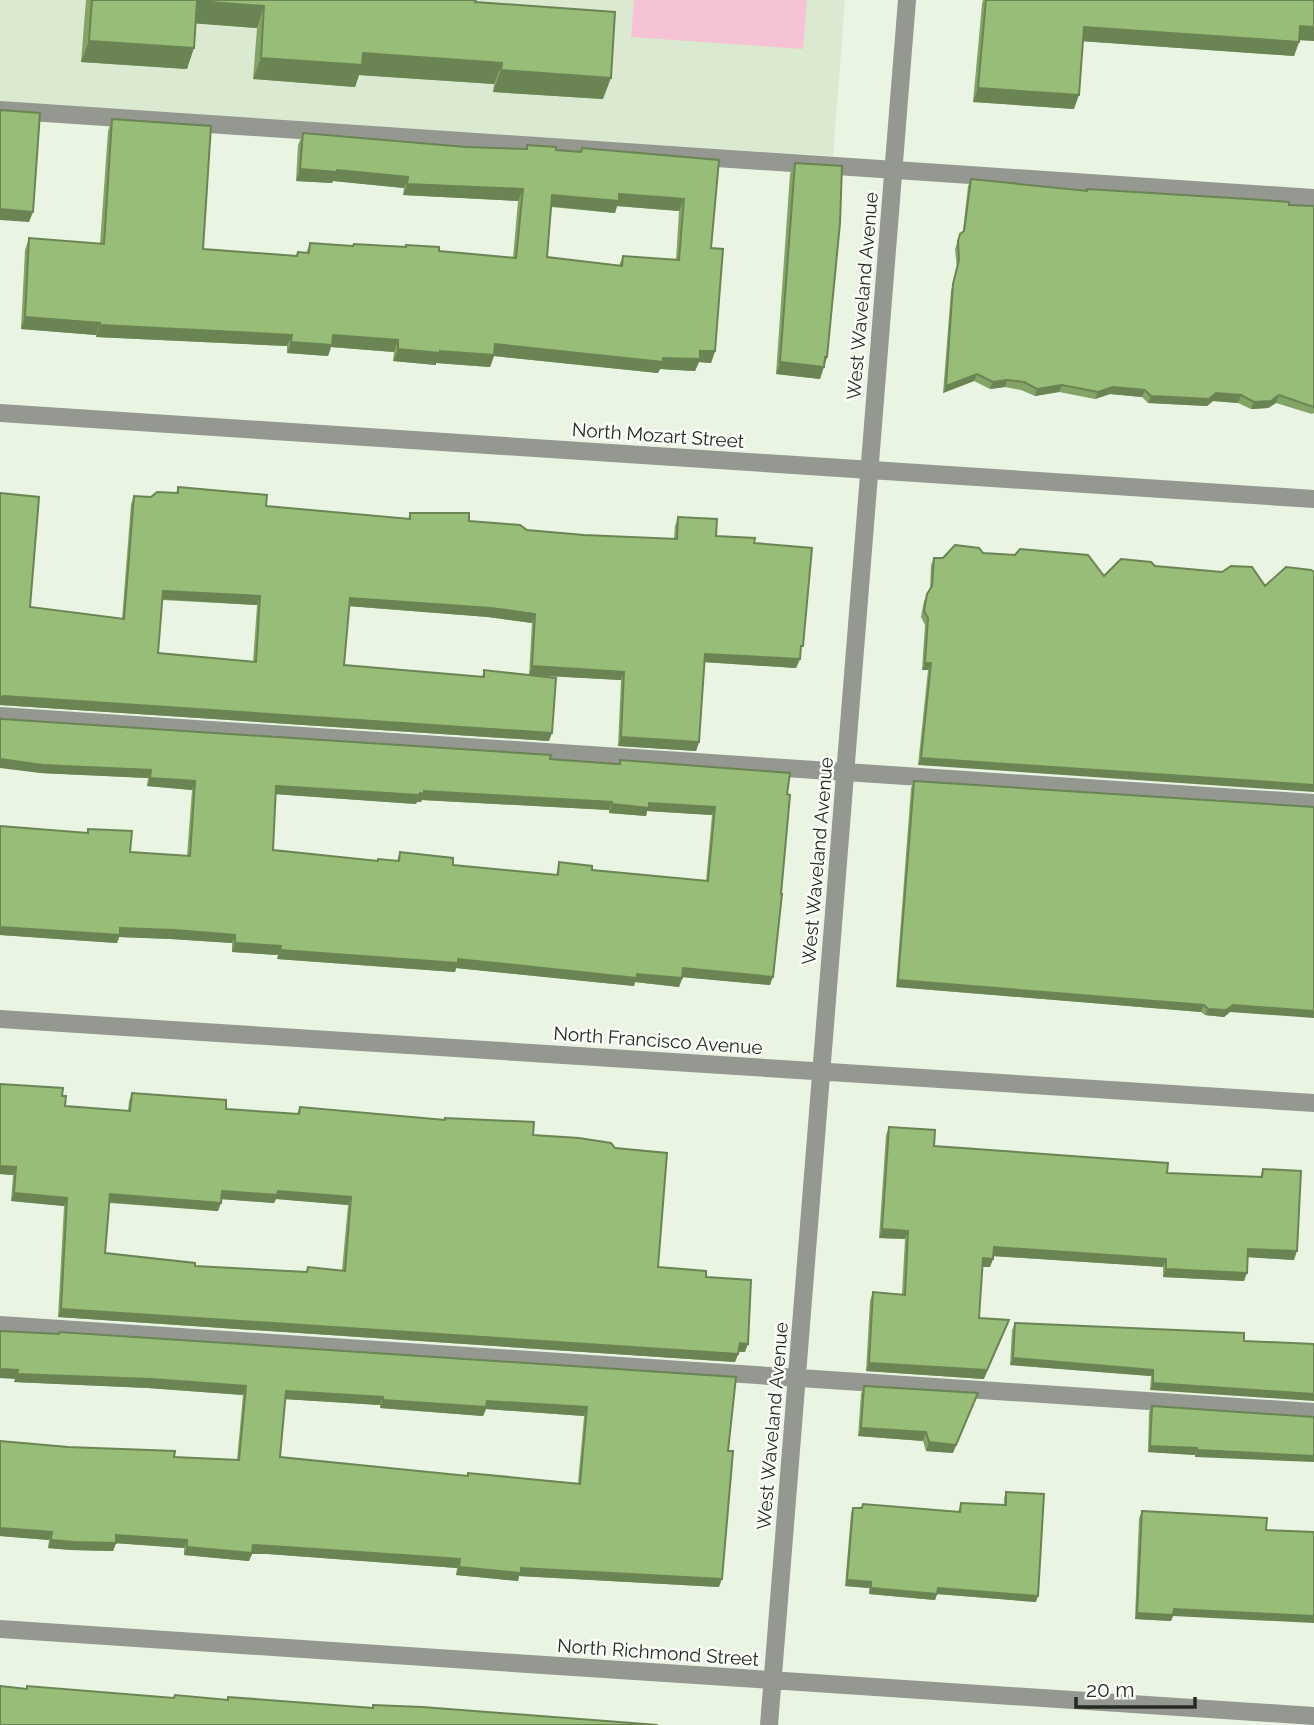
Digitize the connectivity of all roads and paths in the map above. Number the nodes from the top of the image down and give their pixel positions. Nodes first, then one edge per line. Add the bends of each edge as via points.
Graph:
1 (907, 0) edge
2 (0, 110) edge
3 (893, 170) junction
4 (1314, 198) edge
5 (0, 413) edge
6 (870, 470) junction
7 (1314, 499) edge
8 (0, 716) edge
9 (845, 772) junction
10 (1314, 803) edge
11 (0, 1019) edge
12 (821, 1072) junction
13 (1314, 1103) edge
14 (0, 1325) edge
15 (797, 1378) junction
16 (1314, 1412) edge
17 (0, 1629) edge
18 (773, 1680) junction
19 (1314, 1716) edge
20 (769, 1725) edge

1 - 3 street, West Waveland Avenue
2 - 3 street
3 - 4 street
3 - 6 street, West Waveland Avenue
5 - 6 street, North Mozart Street
6 - 7 street, North Mozart Street
6 - 9 street, West Waveland Avenue
8 - 9 street
9 - 10 street
9 - 12 street, West Waveland Avenue
11 - 12 street, North Francisco Avenue
12 - 13 street, North Francisco Avenue
12 - 15 street, West Waveland Avenue
14 - 15 street
15 - 16 street
15 - 18 street, West Waveland Avenue
17 - 18 street, North Richmond Street
18 - 19 street, North Richmond Street
18 - 20 street, West Waveland Avenue

